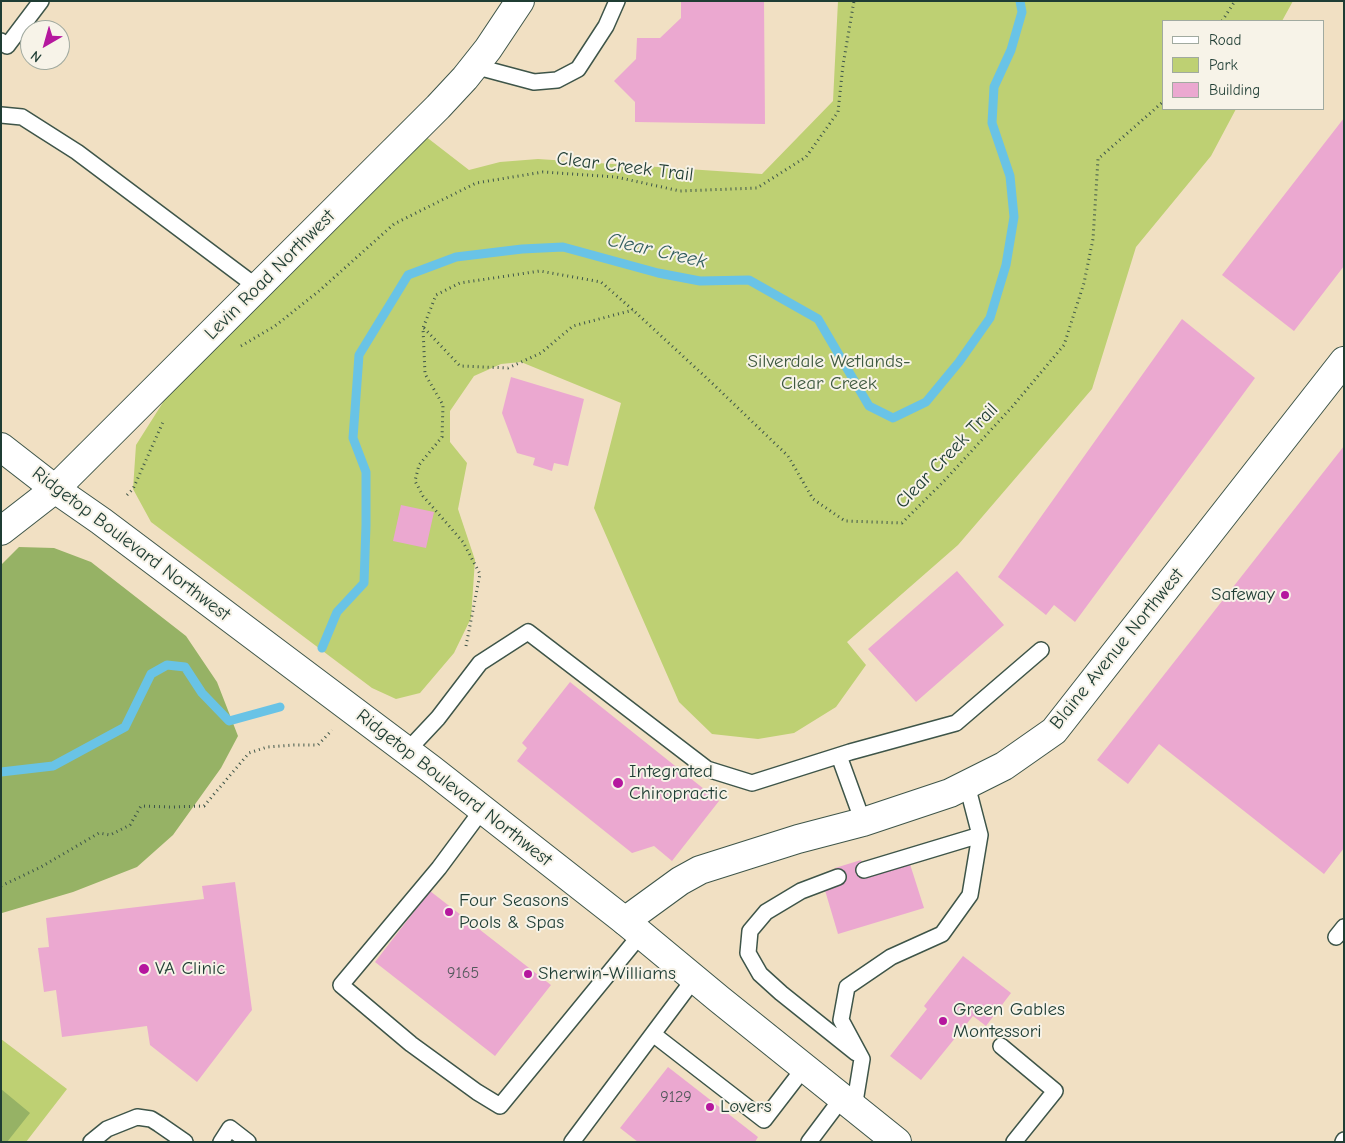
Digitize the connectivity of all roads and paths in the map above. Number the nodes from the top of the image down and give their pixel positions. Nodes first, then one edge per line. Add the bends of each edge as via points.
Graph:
1 (41, 1) edge
2 (520, 1) edge
3 (617, 1) edge
4 (854, 1) edge
5 (1235, 1) edge
6 (1223, 20) edge
7 (1, 41) edge
8 (474, 66) junction
9 (1162, 104) edge
10 (1, 115) edge
11 (258, 287) junction
12 (633, 310) junction
13 (423, 328) junction
14 (236, 348) dead end
15 (1344, 361) edge
16 (164, 420) dead end
17 (1, 447) edge
18 (55, 489) junction
19 (127, 495) dead end
20 (1, 531) edge
21 (1040, 650) dead end
22 (465, 652) dead end
23 (334, 728) dead end
24 (407, 751) junction
25 (839, 756) junction
26 (967, 785) junction
27 (482, 810) junction
28 (863, 822) junction
29 (980, 835) junction
30 (864, 870) dead end
31 (838, 877) dead end
32 (1, 886) edge
33 (633, 928) junction
34 (694, 979) junction
35 (653, 1034) junction
36 (1001, 1046) dead end
37 (862, 1058) junction
38 (804, 1068) junction
39 (848, 1103) junction
40 (91, 1142) edge
41 (185, 1142) edge
42 (221, 1142) edge
43 (248, 1142) edge
44 (572, 1142) edge
45 (809, 1142) edge
46 (897, 1142) edge
47 (1014, 1142) edge

1 - 7 lane via 7,46
2 - 8 street, Levin Road Northwest
3 - 8 lane via 606,26 578,69 557,80 534,82
4 - 14 path, Clear Creek Trail via 838,112 806,157 757,188 680,190 616,177 543,172 476,183 394,224 276,326
5 - 6 path
8 - 11 street, Levin Road Northwest
9 - 12 path, Clear Creek Trail via 1098,159 1093,238 1084,283 1064,345 1012,407 902,523 845,521 813,499 788,456
10 - 11 lane via 22,117 77,152
11 - 18 street, Levin Road Northwest
12 - 13 path via 573,326 541,353 508,368 460,366
12 - 13 path, Clear Creek Trail via 601,282 540,271 460,283 436,295
13 - 22 path, Clear Creek Trail via 425,374 444,405 442,437 419,465 415,481 423,496 463,542 480,574
15 - 26 street, Blaine Avenue Northwest via 1054,731 1004,766
16 - 19 path via 133,489
17 - 18 street, Ridgetop Boulevard Northwest
18 - 20 street, Levin Road Northwest
18 - 24 street, Ridgetop Boulevard Northwest
21 - 25 lane via 956,723
23 - 32 path via 318,745 267,747 249,754 204,806 141,806 130,825 110,835 99,834
24 - 25 lane via 438,718 480,663 528,632 707,769 752,783
24 - 27 street, Ridgetop Boulevard Northwest
25 - 28 lane
26 - 28 street, Blaine Avenue Northwest
26 - 29 lane
27 - 33 street, Ridgetop Boulevard Northwest
27 - 33 lane via 439,868 341,985 411,1044 500,1106
28 - 33 street, Blaine Avenue Northwest via 700,870 680,881
29 - 30 lane
29 - 37 lane via 970,894 942,934 891,956 847,987 841,1020
31 - 37 lane via 801,891 766,912 750,930 748,953 760,974
33 - 34 street, Ridgetop Boulevard Northwest
34 - 35 lane
34 - 38 street, Ridgetop Boulevard Northwest
35 - 38 lane via 764,1120
35 - 44 lane
36 - 47 lane via 1055,1091
37 - 39 lane
38 - 39 street, Ridgetop Boulevard Northwest
39 - 45 lane
39 - 46 street, Ridgetop Boulevard Northwest
40 - 41 lane via 107,1129 136,1117 151,1119
42 - 43 lane via 230,1128

